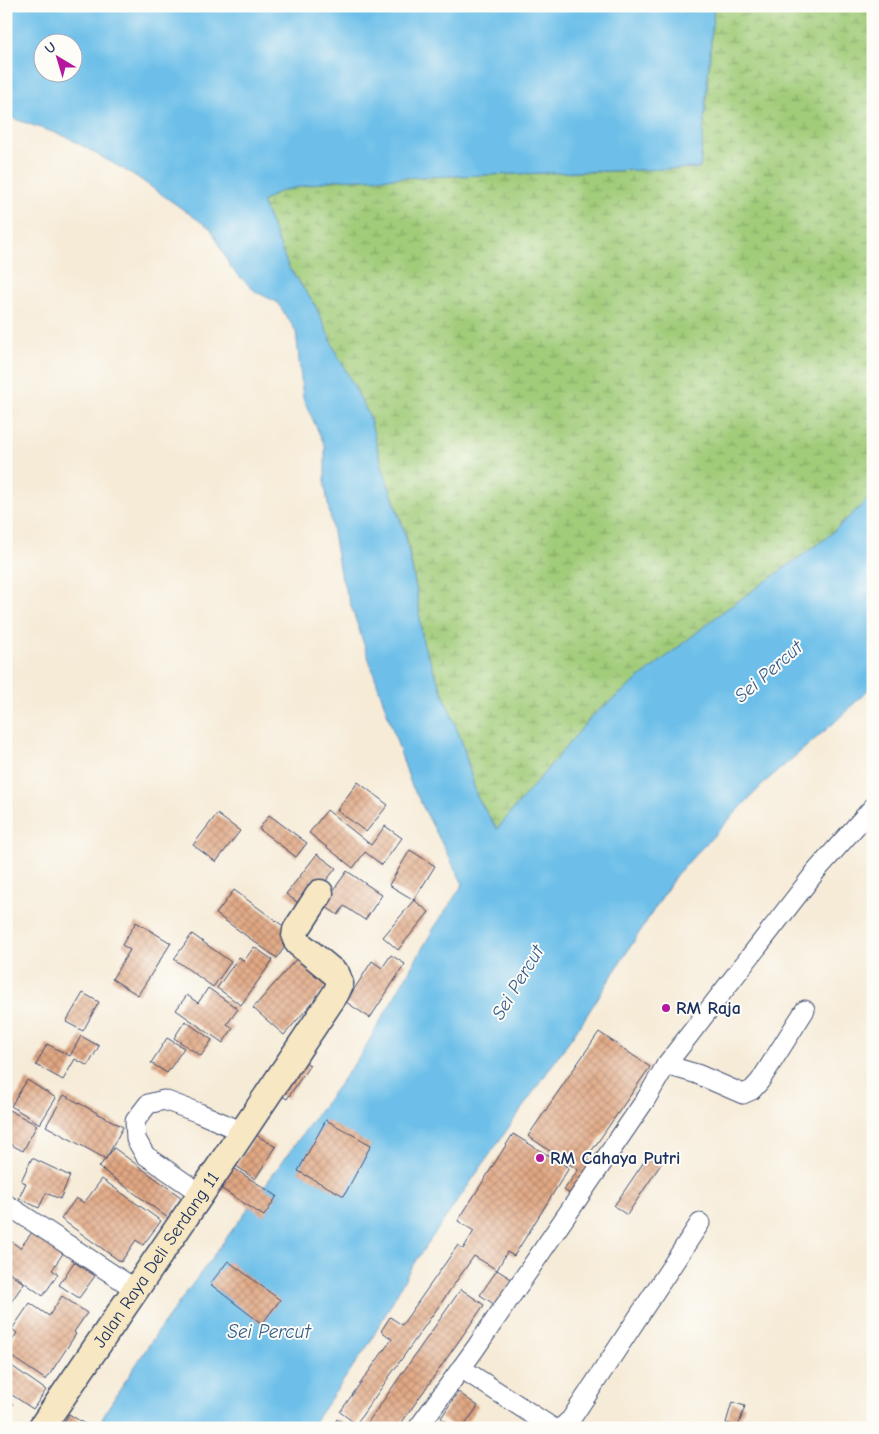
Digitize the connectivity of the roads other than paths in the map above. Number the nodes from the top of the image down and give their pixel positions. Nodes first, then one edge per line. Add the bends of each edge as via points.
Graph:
1 (873, 807) edge
2 (320, 893) dead end
3 (805, 1010) dead end
4 (666, 1065) junction
5 (243, 1132) junction
6 (201, 1194) junction
7 (6, 1204) edge
8 (700, 1223) dead end
9 (135, 1289) junction
10 (461, 1368) junction
11 (41, 1428) edge
12 (418, 1428) edge
13 (553, 1428) edge
14 (558, 1428) edge

1 - 4 street via 817,870
2 - 5 street, Jalan Raya Deli Serdang 11 via 296,930 296,937 298,944 338,975 340,984
3 - 4 street via 760,1081 743,1094
4 - 10 street
5 - 6 street, Jalan Raya Deli Serdang 11
5 - 6 street via 164,1100 148,1104 136,1121 136,1139 145,1155
6 - 9 street, Jalan Raya Deli Serdang 11
7 - 9 street
8 - 14 street via 571,1420
9 - 11 street, Jalan Raya Deli Serdang 11
10 - 12 street
10 - 13 street

